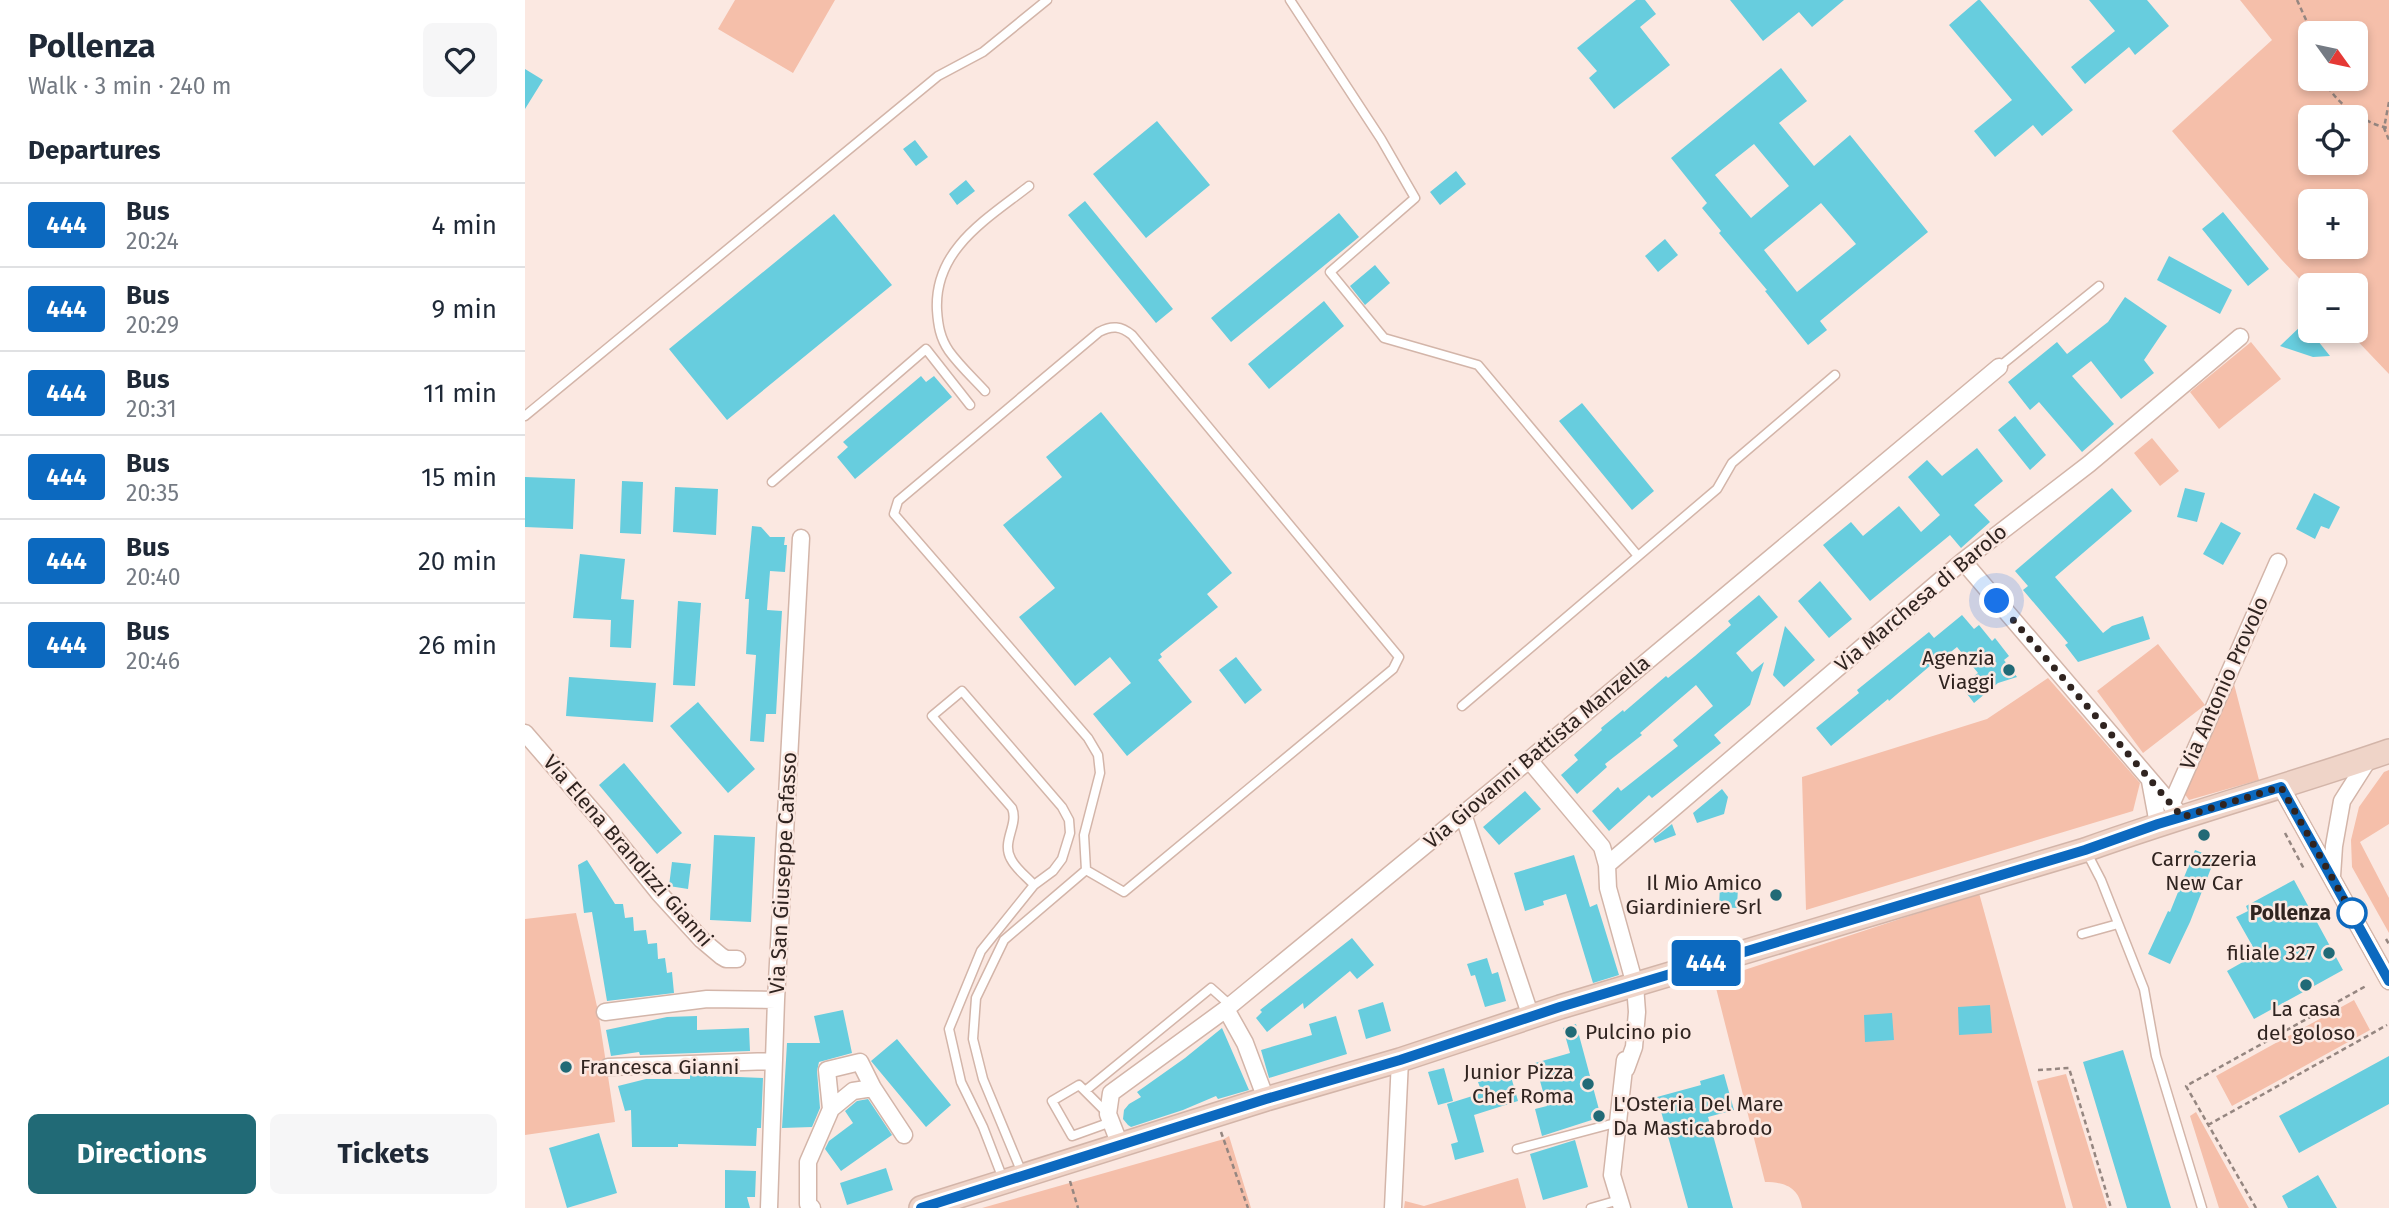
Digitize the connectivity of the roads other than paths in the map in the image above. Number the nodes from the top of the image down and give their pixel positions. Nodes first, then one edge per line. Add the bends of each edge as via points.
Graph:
1 (1047, 0) edge
2 (1290, 0) edge
3 (1029, 186) dead end
4 (2099, 286) dead end
5 (2241, 337) dead end
6 (1999, 367) joint
7 (1835, 375) dead end
8 (985, 391) dead end
9 (969, 405) dead end
10 (525, 416) edge
11 (772, 482) dead end
12 (801, 538) dead end
13 (1638, 556) junction
14 (1963, 561) junction
15 (2278, 562) dead end
16 (1462, 706) dead end
17 (525, 733) edge
18 (2380, 754) edge
19 (1529, 760) junction
20 (2150, 781) junction
21 (2281, 787) junction
22 (2176, 811) junction
23 (1463, 814) junction
24 (2158, 824) junction
25 (2085, 850) junction
26 (1607, 865) junction
27 (1087, 870) junction
28 (2332, 876) junction
29 (1034, 885) junction
30 (2118, 924) junction
31 (2082, 934) dead end
32 (737, 959) dead end
33 (2389, 981) edge
34 (1635, 985) junction
35 (776, 1000) junction
36 (1228, 1007) junction
37 (604, 1012) dead end
38 (1531, 1017) junction
39 (1400, 1060) junction
40 (774, 1061) junction
41 (608, 1067) dead end
42 (873, 1088) junction
43 (1085, 1091) junction
44 (1266, 1099) junction
45 (831, 1109) junction
46 (1110, 1118) junction
47 (1619, 1122) junction
48 (904, 1135) dead end
49 (1120, 1145) junction
50 (1517, 1149) dead end
51 (1014, 1179) junction
52 (1621, 1204) edge
53 (935, 1206) edge
54 (769, 1208) edge
55 (812, 1208) edge
56 (1393, 1208) edge
57 (1591, 1208) edge
58 (2202, 1208) edge

1 - 10 lane via 983,52 938,76
2 - 13 lane via 1416,198 1331,272 1384,338 1478,365
3 - 8 lane via 968,233 947,262 937,289 938,330 948,350
4 - 6 lane
5 - 14 street, Via Marchesa di Barolo via 2089,464
6 - 19 street, Via Giovanni Battista Manzella
7 - 13 lane via 1732,463 1717,489
9 - 11 lane via 926,349
12 - 35 street, Via San Giuseppe Cafasso
13 - 16 lane
14 - 20 street, Via Antonio Provolo
14 - 26 street, Via Marchesa di Barolo
15 - 22 street, Via Antonio Provolo
17 - 32 street, Via Elena Brandizzi Gianni via 702,940 726,959
18 - 21 street
18 - 28 street via 2342,801
19 - 23 street, Via Giovanni Battista Manzella
19 - 26 street via 1602,847
20 - 22 street, Via Antonio Provolo
20 - 24 street, Via Antonio Provolo
21 - 22 street
21 - 28 street
22 - 24 street
23 - 36 street, Via Giovanni Battista Manzella
23 - 38 street
24 - 25 street
25 - 30 lane
25 - 34 street
26 - 34 street via 1608,888
27 - 27 lane via 1084,835 1100,773 1098,755 894,513 898,501 1099,332 1116,326 1132,335 1399,657 1393,669 1124,892
27 - 51 lane via 1004,940 977,998 973,1039
28 - 33 street
29 - 29 lane via 1062,859 1069,820 962,691 932,716 1012,808 1009,857
29 - 51 lane via 981,951 949,1030 961,1082
30 - 31 lane
30 - 58 lane via 2144,989 2156,1056
34 - 38 street
34 - 47 street via 1634,1047 1626,1069
35 - 37 street via 707,999
35 - 40 street, Via San Giuseppe Cafasso
36 - 43 lane via 1212,988
36 - 44 street
36 - 46 street, Via Giovanni Battista Manzella via 1111,1093
38 - 39 street
39 - 44 street
39 - 56 street
40 - 41 street
40 - 54 street, Via San Giuseppe Cafasso
42 - 45 street via 853,1091
42 - 45 street via 860,1062 827,1070
42 - 48 street
43 - 46 lane
43 - 46 lane via 1080,1085 1052,1101 1072,1136
44 - 49 street
45 - 55 street via 808,1161 808,1204
46 - 49 street
47 - 50 lane
47 - 52 street via 1612,1175
49 - 51 street
51 - 53 street
52 - 57 lane

